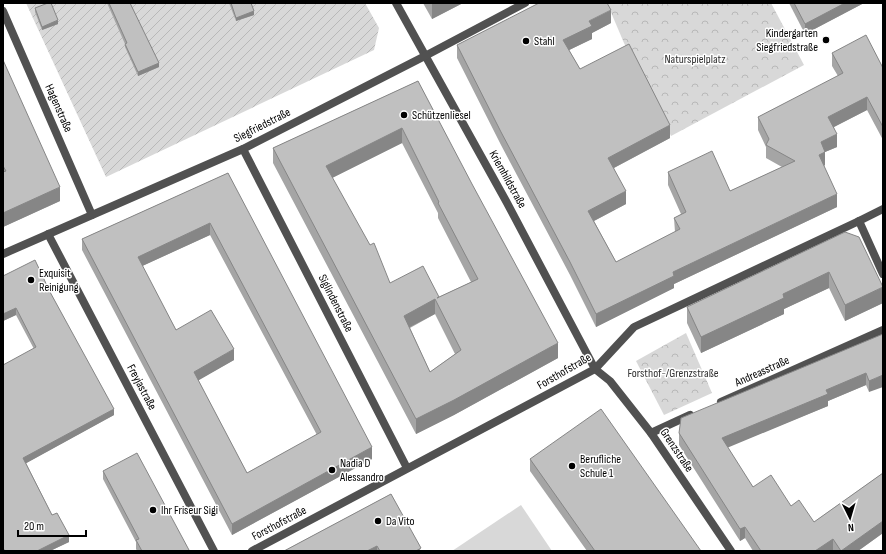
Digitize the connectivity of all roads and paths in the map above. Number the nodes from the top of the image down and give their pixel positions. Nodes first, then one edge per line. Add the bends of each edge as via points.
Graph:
1 (396, 3) edge
2 (525, 3) edge
3 (3, 11) edge
4 (425, 56) junction
5 (243, 149) junction
6 (883, 209) edge
7 (92, 215) junction
8 (859, 221) junction
9 (48, 234) junction
10 (3, 254) edge
11 (883, 274) edge
12 (883, 330) edge
13 (595, 369) junction
14 (716, 404) edge
15 (695, 413) edge
16 (651, 433) junction
17 (408, 468) junction
18 (214, 551) edge
19 (252, 551) edge
20 (731, 551) edge

1 - 4 street, Kriemhildstraße
2 - 4 street, Siegfriedstraße
3 - 7 street, Hagenstraße
4 - 5 street, Siegfriedstraße
4 - 13 street, Kriemhildstraße
5 - 7 street, Siegfriedstraße
5 - 17 street, Siglindenstraße
6 - 8 street, Forsthofstraße
7 - 9 street, Siegfriedstraße
8 - 11 street
8 - 13 street, Forsthofstraße via 634,328
9 - 10 street, Siegfriedstraße
9 - 18 street, Freyjastraße
12 - 14 street, Andreasstraße
13 - 16 street, Grenzstraße via 610,381
13 - 17 street, Forsthofstraße
15 - 16 street
16 - 20 street, Grenzstraße
17 - 19 street, Forsthofstraße

